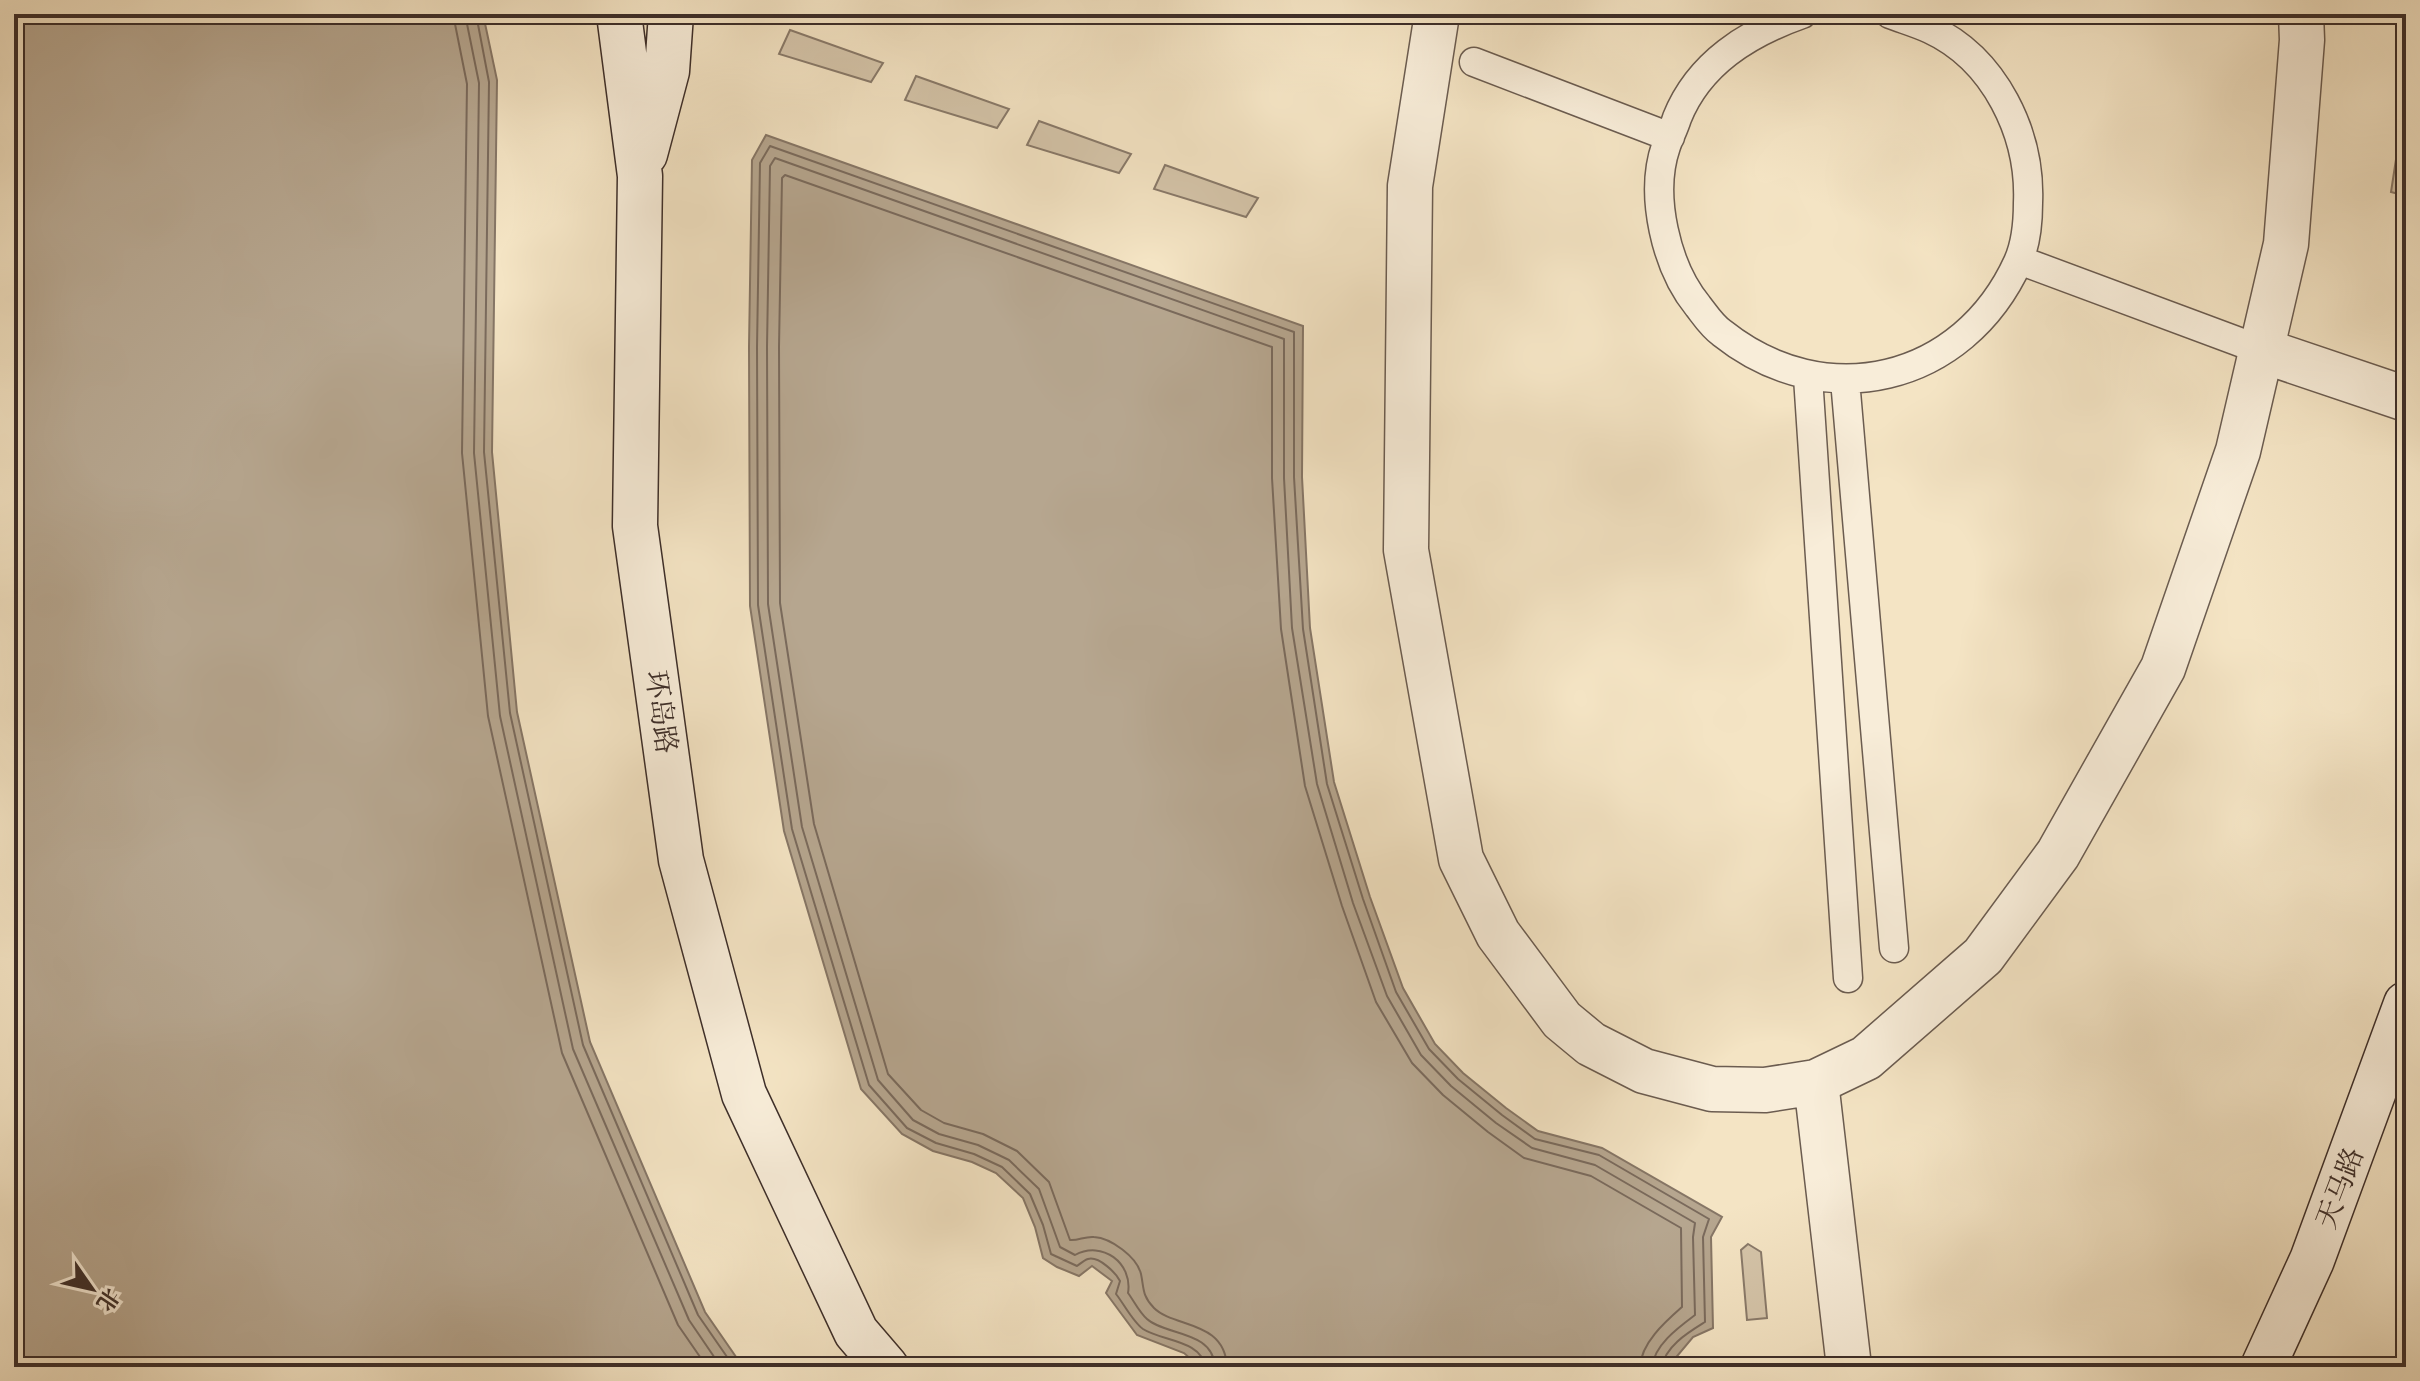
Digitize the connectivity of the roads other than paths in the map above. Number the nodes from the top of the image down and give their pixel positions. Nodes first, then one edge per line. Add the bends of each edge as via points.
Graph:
1 (589, 14) edge
2 (619, 14) edge
3 (671, 14) edge
4 (1437, 14) edge
5 (1802, 14) edge
6 (1890, 14) edge
7 (2301, 14) edge
8 (1474, 62) dead end
9 (629, 89) junction
10 (1670, 137) junction
11 (640, 176) junction
12 (2019, 260) junction
13 (2261, 350) junction
14 (1808, 377) junction
15 (1845, 380) junction
16 (2406, 399) edge
17 (1894, 948) dead end
18 (1848, 978) dead end
19 (2406, 1004) edge
20 (1816, 1082) junction
21 (886, 1367) edge
22 (1849, 1367) edge
23 (2263, 1367) edge

1 - 9 street
2 - 9 street, 环岛路
3 - 11 street via 667,71
4 - 20 street via 1410,186 1406,550 1461,859 1498,934 1562,1020 1591,1044 1644,1071 1712,1089 1765,1090
5 - 10 street via 1755,32 1715,62 1684,102
6 - 12 street via 1945,39 1970,57 2000,92 2020,133 2029,178
7 - 13 street via 2286,244
8 - 10 street
9 - 11 street, 环岛路
10 - 14 street via 1659,198 1667,248 1687,293 1719,332 1760,360
11 - 21 street, 环岛路 via 635,526 681,860 744,1094 856,1332
12 - 13 street
12 - 15 street via 1996,300 1946,349 1892,373
13 - 16 street
13 - 20 street via 2238,451 2163,668 2058,854 1983,956 1866,1058
14 - 15 street
14 - 18 street
15 - 17 street
19 - 23 street, 天马路 via 2312,1260
20 - 22 street

